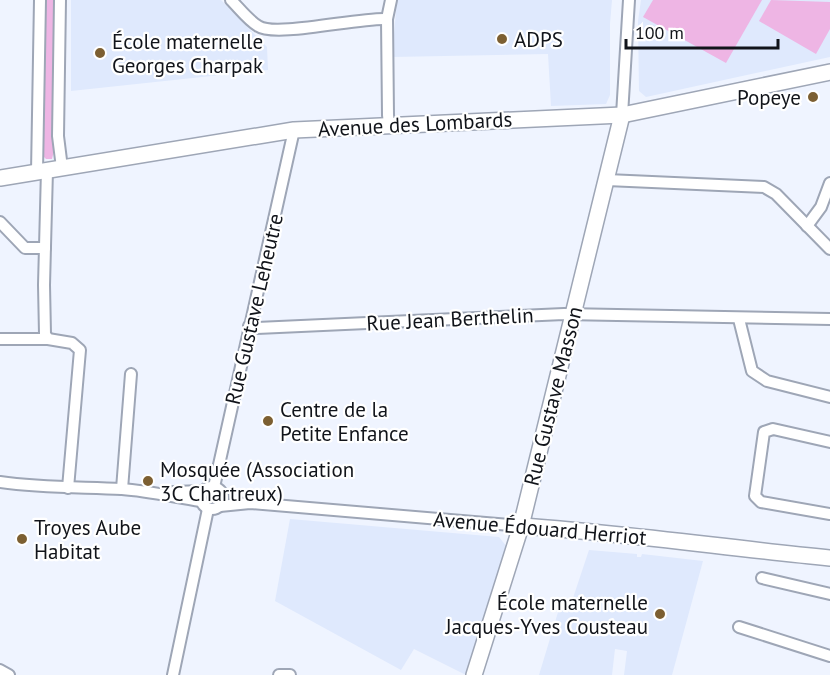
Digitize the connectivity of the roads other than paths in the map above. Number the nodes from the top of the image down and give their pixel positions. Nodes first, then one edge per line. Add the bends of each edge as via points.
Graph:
1 (40, 0) edge
2 (60, 0) edge
3 (231, 0) edge
4 (391, 0) edge
5 (629, 0) edge
6 (387, 19) junction
7 (830, 72) edge
8 (622, 115) junction
9 (389, 124) junction
10 (294, 130) junction
11 (49, 170) junction
12 (0, 178) edge
13 (607, 180) junction
14 (830, 183) edge
15 (0, 222) edge
16 (807, 226) junction
17 (45, 248) junction
18 (830, 249) edge
19 (573, 314) junction
20 (739, 319) junction
21 (830, 319) edge
22 (249, 326) junction
23 (0, 339) edge
24 (48, 339) junction
25 (131, 374) dead end
26 (830, 397) edge
27 (830, 442) edge
28 (0, 482) edge
29 (68, 488) junction
30 (122, 489) junction
31 (211, 498) junction
32 (830, 514) edge
33 (521, 526) junction
34 (830, 558) edge
35 (762, 579) dead end
36 (830, 594) edge
37 (740, 627) dead end
38 (830, 656) edge
39 (0, 670) edge
40 (9, 675) edge
41 (173, 675) edge
42 (279, 675) edge
43 (290, 675) edge
44 (474, 675) edge

1 - 11 street
2 - 11 street via 58,136
3 - 6 street via 259,27 274,30
4 - 6 street
5 - 8 street
6 - 9 street
7 - 8 street, Avenue des Lombards
8 - 9 street, Avenue des Lombards
8 - 13 street, Rue Gustave Masson
9 - 10 street, Avenue des Lombards
10 - 11 street, Avenue des Lombards
10 - 22 street, Rue Gustave Leheutre
11 - 12 street, Avenue des Lombards
11 - 17 street
13 - 16 street via 764,187
13 - 19 street, Rue Gustave Masson
14 - 16 street via 821,207
15 - 17 street via 26,248
16 - 18 street
17 - 24 street
19 - 20 street, Rue Jean Berthelin
19 - 22 street, Rue Jean Berthelin
19 - 33 street, Rue Gustave Masson
20 - 21 street, Rue Jean Berthelin
20 - 26 street via 752,371 766,381
22 - 31 street, Rue Gustave Leheutre
23 - 24 street
24 - 29 street via 72,343 80,350
25 - 30 street
27 - 32 street via 772,429 764,432 755,496 761,502
28 - 29 street
29 - 30 street
30 - 31 street
31 - 33 street, Avenue Édouard Herriot
31 - 41 street, Rue Gustave Leheutre
33 - 34 street, Avenue Édouard Herriot
33 - 44 street, Rue Gustave Masson
35 - 36 street
37 - 38 street
39 - 40 street
42 - 43 street

